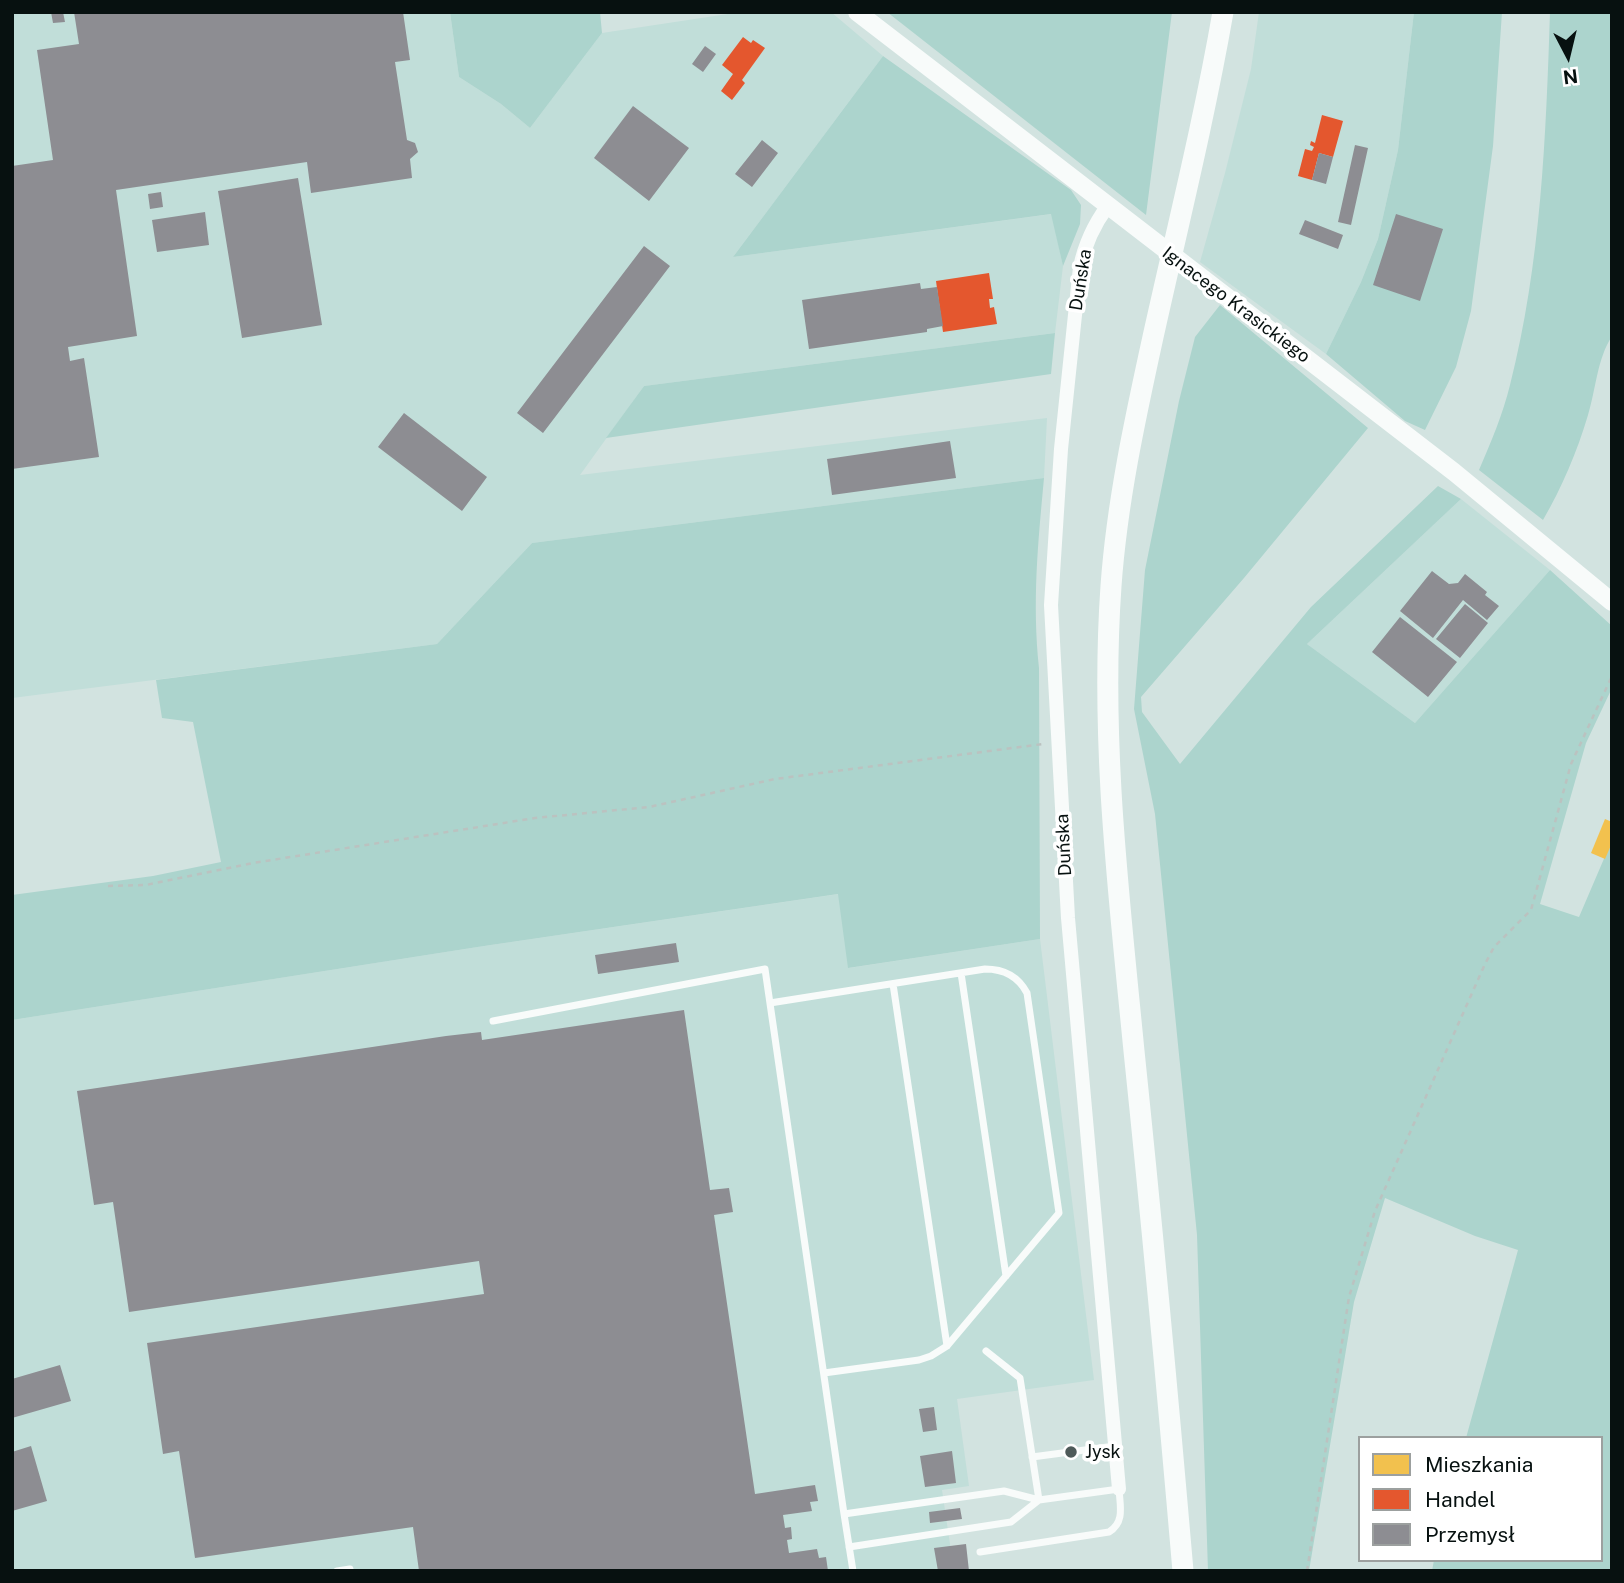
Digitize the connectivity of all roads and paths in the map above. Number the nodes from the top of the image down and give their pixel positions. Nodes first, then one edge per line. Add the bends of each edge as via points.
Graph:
1 (857, 12) edge
2 (1223, 12) edge
3 (1107, 207) junction
4 (1612, 602) edge
5 (1612, 676) edge
6 (1057, 742) junction
7 (108, 886) dead end
8 (961, 973) junction
9 (893, 984) junction
10 (770, 1003) junction
11 (493, 1021) dead end
12 (1006, 1276) junction
13 (947, 1346) junction
14 (986, 1351) dead end
15 (824, 1373) junction
16 (1115, 1446) junction
17 (1032, 1458) junction
18 (1119, 1489) junction
19 (1039, 1500) junction
20 (844, 1514) junction
21 (849, 1547) junction
22 (980, 1552) dead end
23 (337, 1571) edge
24 (350, 1571) edge
25 (853, 1571) edge
26 (1183, 1571) edge
27 (1307, 1571) edge

1 - 3 street, Ignacego Krasickiego
2 - 26 main road via 1133,425 1111,584 1107,691 1111,812
3 - 4 street, Ignacego Krasickiego via 1454,472
3 - 6 street, Duńska via 1089,235 1080,268 1063,436 1051,584
5 - 27 path via 1571,764 1531,911 1494,947 1485,964 1375,1210 1349,1297
6 - 7 path via 775,779 649,807 536,818 253,863 146,885
6 - 16 street, Duńska via 1073,986
8 - 9 lane
8 - 12 lane
8 - 12 lane via 1004,972 1023,984 1027,993 1059,1213
9 - 10 lane
9 - 13 lane
10 - 11 lane via 765,969
10 - 15 lane
12 - 13 lane
13 - 15 lane via 919,1360
14 - 17 lane via 1020,1378
15 - 20 lane
16 - 17 lane
16 - 18 street, Duńska
17 - 19 lane
18 - 19 lane
18 - 22 lane via 1121,1518 1109,1532
19 - 20 lane via 1004,1491
19 - 21 lane via 1011,1522
20 - 21 lane
21 - 25 lane
23 - 24 lane

